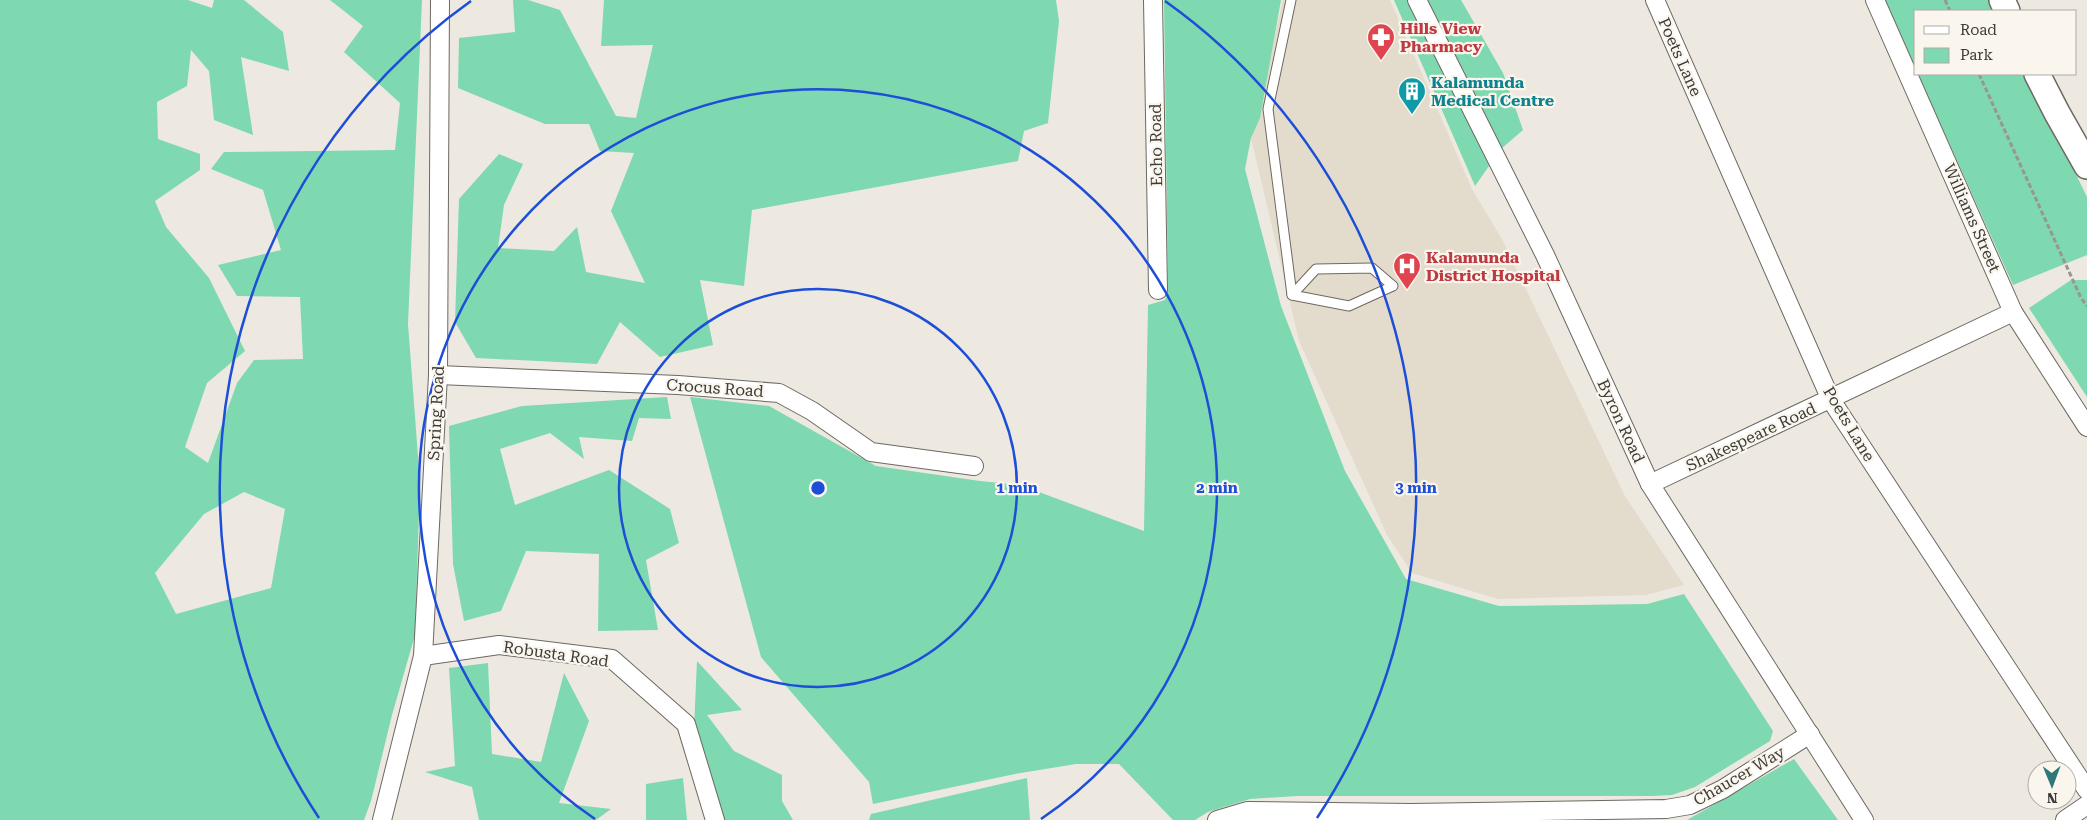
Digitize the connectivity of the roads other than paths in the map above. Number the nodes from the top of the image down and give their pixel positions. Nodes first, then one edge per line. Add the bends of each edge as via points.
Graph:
1 (440, 0) edge
2 (1153, 0) edge
3 (1291, 0) edge
4 (1417, 0) edge
5 (1656, 0) edge
6 (1875, 0) edge
7 (2038, 75) edge
8 (2087, 166) edge
9 (1158, 290) dead end
10 (1292, 295) junction
11 (2013, 312) junction
12 (438, 375) junction
13 (1831, 400) junction
14 (2087, 427) edge
15 (974, 466) dead end
16 (1650, 484) junction
17 (423, 656) junction
18 (1810, 734) junction
19 (2087, 790) edge
20 (2087, 805) edge
21 (382, 820) edge
22 (716, 820) edge
23 (1217, 820) edge
24 (1864, 820) edge
25 (2065, 820) edge

1 - 12 street, Spring Road
2 - 9 street, Echo Road
3 - 10 lane via 1268,109
4 - 16 street, Byron Road via 1545,255
5 - 13 street, Poets Lane
6 - 11 street, Williams Street
7 - 8 street
10 - 10 lane via 1349,306 1393,286 1372,268 1316,269
11 - 13 street, Shakespeare Road
11 - 14 street, Williams Street
12 - 15 street, Crocus Road via 678,385 779,393 812,411 871,452
12 - 17 street, Spring Road
13 - 16 street, Shakespeare Road
13 - 19 street, Poets Lane
16 - 18 street, Byron Road
17 - 21 street, Spring Road
17 - 22 street, Robusta Road via 498,645 612,659 686,724
18 - 23 street, Chaucer Way via 1723,789 1690,805 1666,810 1247,811
18 - 24 street, Byron Road
20 - 25 street

